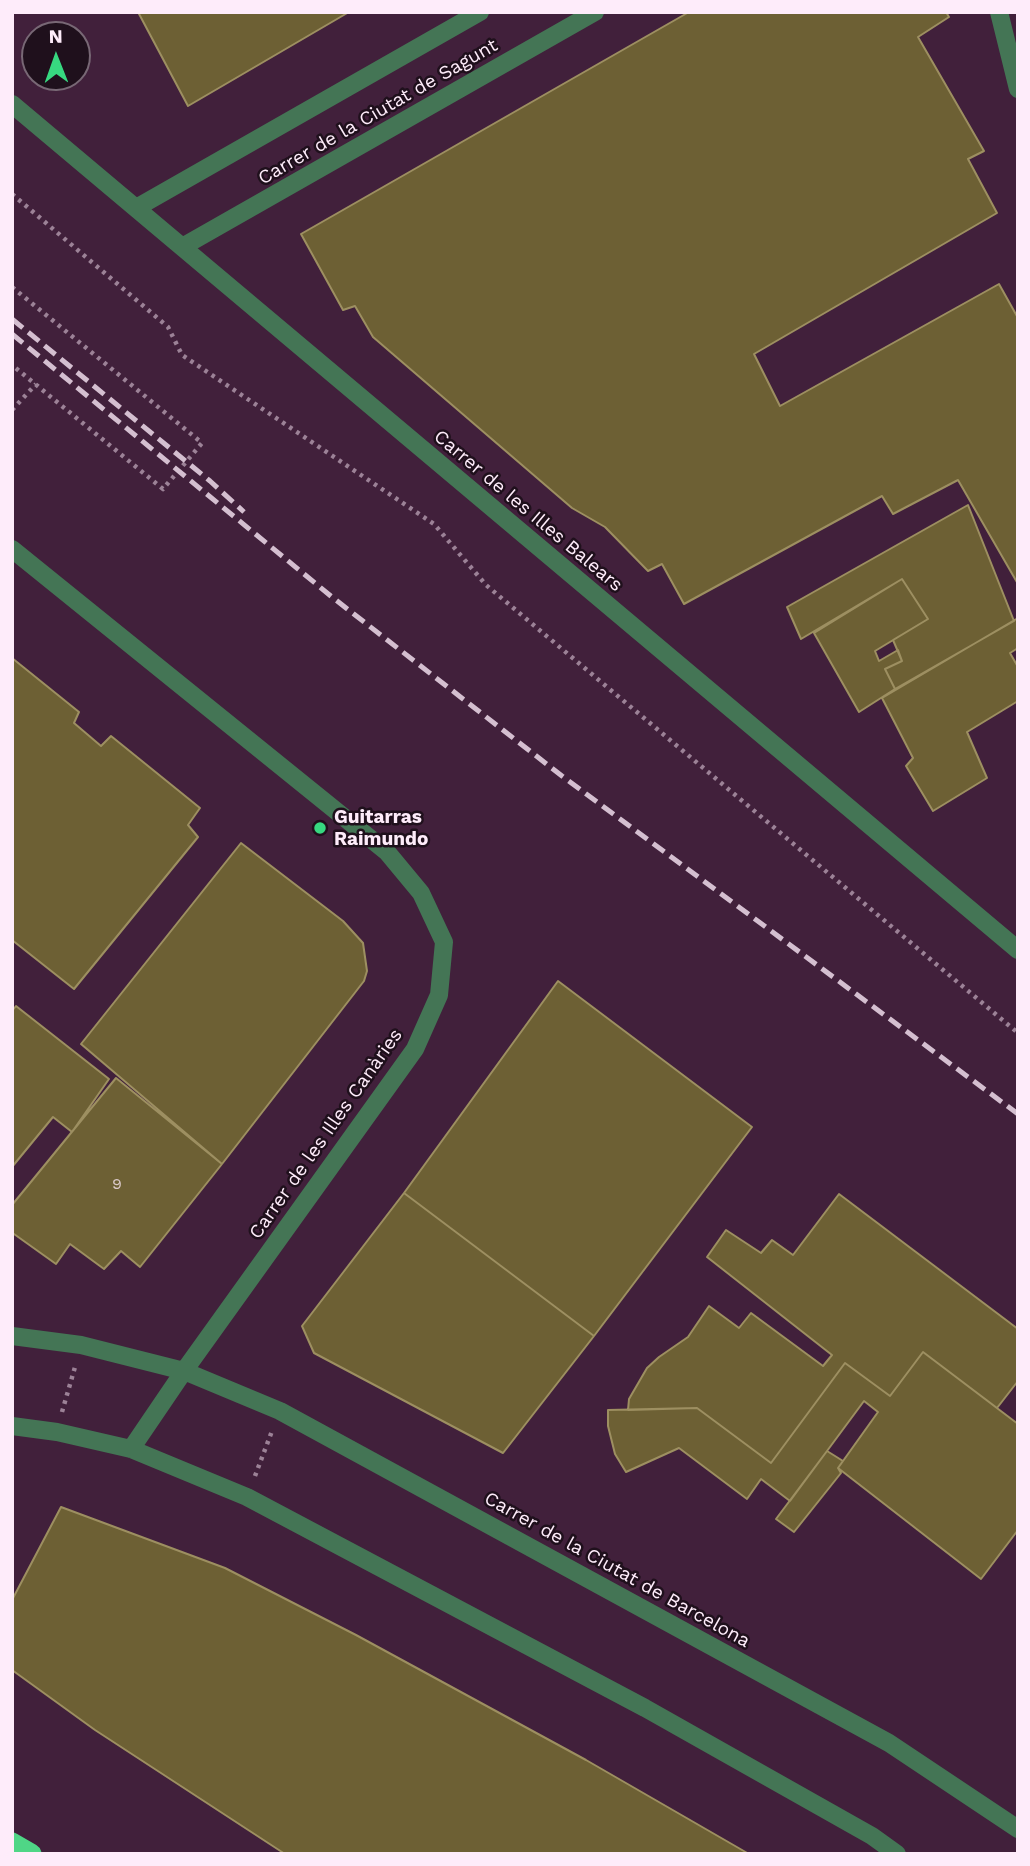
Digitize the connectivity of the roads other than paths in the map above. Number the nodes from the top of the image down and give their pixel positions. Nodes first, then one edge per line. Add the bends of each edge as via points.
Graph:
1 (480, 12) edge
2 (594, 12) edge
3 (999, 12) edge
4 (1018, 89) edge
5 (12, 104) edge
6 (136, 208) junction
7 (182, 247) junction
8 (12, 549) edge
9 (1018, 950) edge
10 (12, 1336) edge
11 (184, 1371) junction
12 (12, 1426) edge
13 (131, 1449) junction
14 (1018, 1829) edge
15 (12, 1843) edge
16 (32, 1854) edge
17 (897, 1854) edge

1 - 6 street, Carrer de la Ciutat de Sagunt
2 - 7 street, Carrer de la Ciutat de Sagunt
3 - 4 street
5 - 6 street, Carrer de les Illes Balears
6 - 7 street, Carrer de les Illes Balears
7 - 9 street, Carrer de les Illes Balears
8 - 11 street, Carrer de les Illes Canàries via 387,852 421,893 444,942 439,995 415,1049
10 - 11 street, Carrer de la Ciutat de Barcelona via 81,1345
11 - 13 street
11 - 14 street, Carrer de la Ciutat de Barcelona via 280,1411 890,1743
12 - 13 street
13 - 17 street via 247,1497 645,1709
15 - 16 highway

